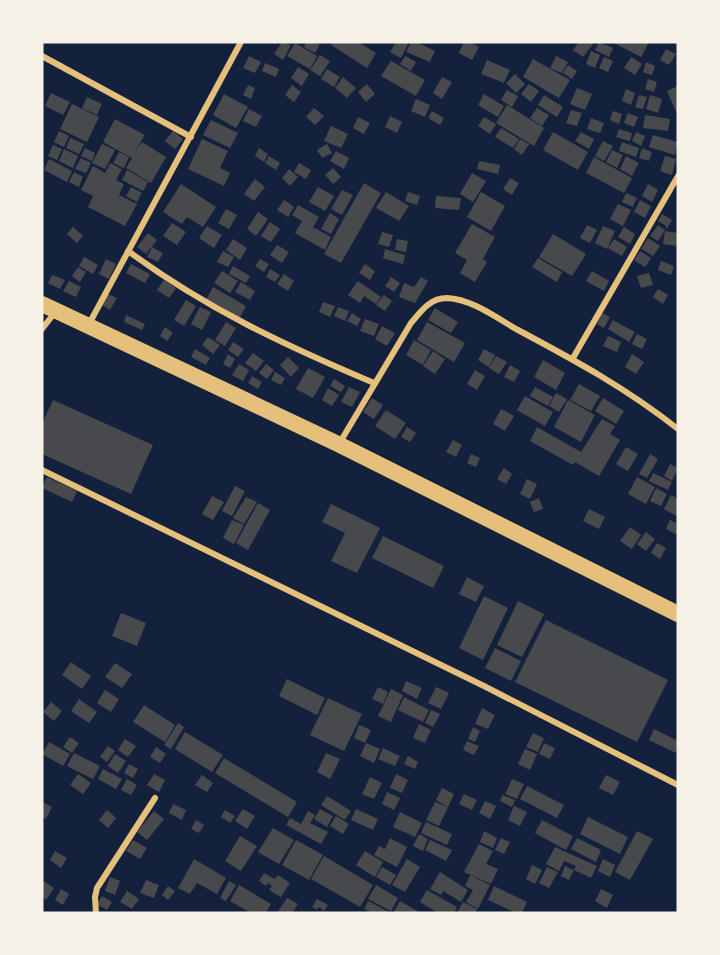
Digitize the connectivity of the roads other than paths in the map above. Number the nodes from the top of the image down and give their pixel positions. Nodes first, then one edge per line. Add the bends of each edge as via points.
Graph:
1 (241, 42) edge
2 (42, 56) edge
3 (191, 137) junction
4 (678, 176) edge
5 (128, 250) junction
6 (49, 308) edge
7 (88, 326) junction
8 (42, 329) edge
9 (573, 358) junction
10 (374, 383) junction
11 (678, 429) edge
12 (338, 444) junction
13 (42, 470) edge
14 (678, 614) edge
15 (678, 785) edge
16 (155, 798) dead end
17 (96, 913) edge

1 - 3 street
2 - 3 street
3 - 5 street
4 - 9 street
5 - 7 street
5 - 10 street via 215,308
6 - 7 highway
6 - 8 street
7 - 12 highway
9 - 10 street via 473,305 449,298 424,307
9 - 11 street via 645,402
10 - 12 street
12 - 14 highway
13 - 15 street
16 - 17 street via 97,888

